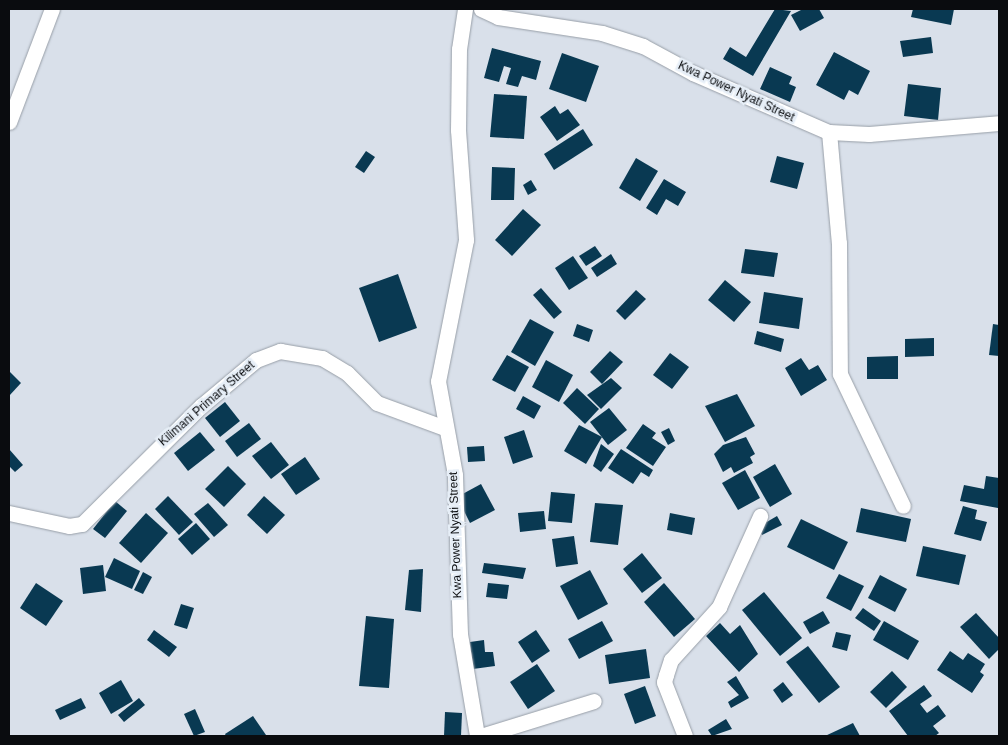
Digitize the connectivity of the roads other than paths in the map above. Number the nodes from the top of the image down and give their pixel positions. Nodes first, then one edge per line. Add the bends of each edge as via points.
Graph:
1 (52, 9) edge
2 (465, 9) edge
3 (481, 9) edge
4 (9, 122) edge
5 (999, 123) edge
6 (829, 132) junction
7 (446, 428) junction
8 (903, 506) dead end
9 (9, 513) edge
10 (760, 516) dead end
11 (594, 701) dead end
12 (477, 736) edge
13 (481, 736) edge
14 (685, 736) edge

1 - 4 street
2 - 7 street, Kwa Power Nyati Street via 459,49 458,130 466,240 438,366
3 - 6 street, Kwa Power Nyati Street via 498,17 602,33 643,46 693,73
5 - 6 street, Kwa Power Nyati Street via 869,134
6 - 8 street via 839,243 840,374
7 - 9 street, Kilimani Primary Street via 377,403 347,373 322,358 280,351 256,360 201,406 82,524 69,526
7 - 12 street, Kwa Power Nyati Street via 455,475 460,634
10 - 14 street via 719,607 671,660 664,682
11 - 13 street

